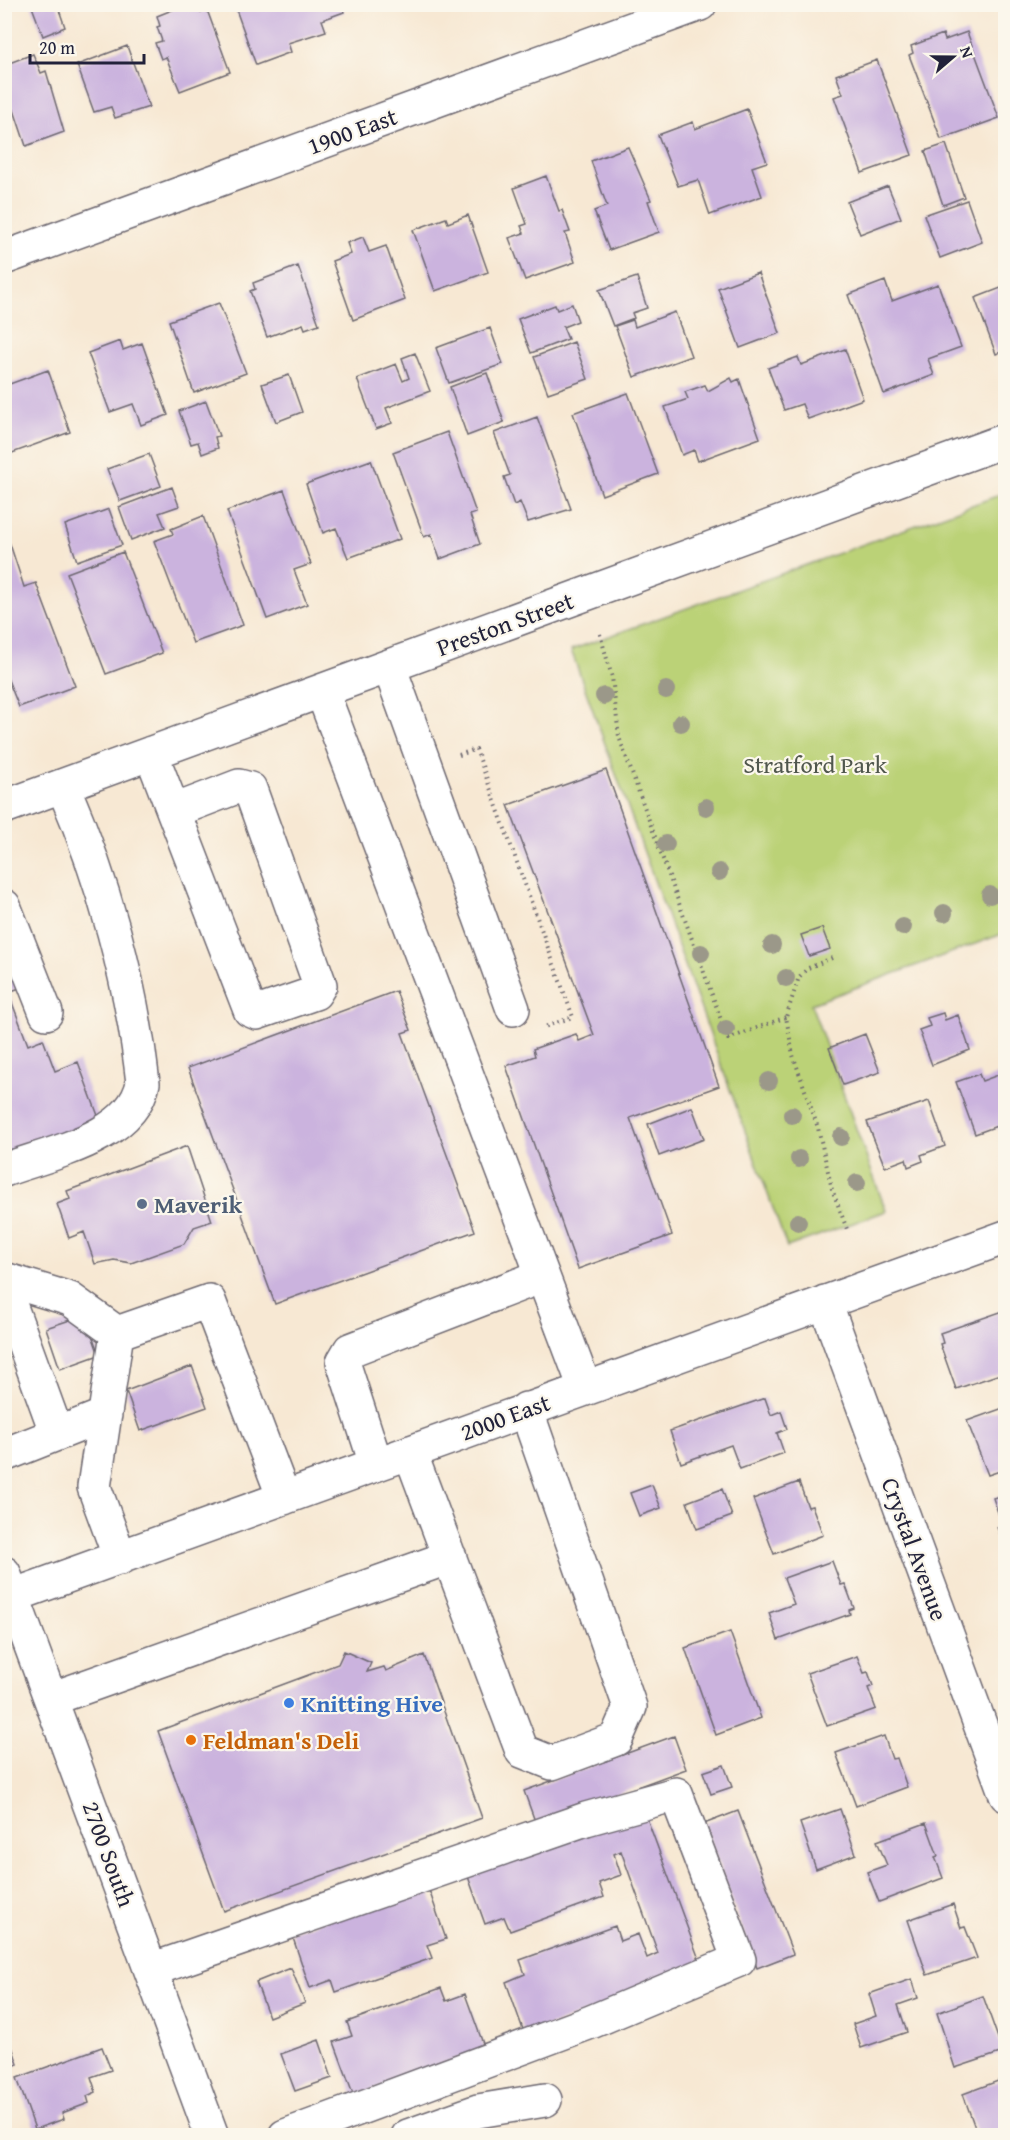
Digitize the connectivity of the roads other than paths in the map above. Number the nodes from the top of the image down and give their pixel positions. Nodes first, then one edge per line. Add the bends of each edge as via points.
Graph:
1 (700, 4) edge
2 (4, 258) edge
3 (1005, 440) edge
4 (389, 666) junction
5 (322, 691) junction
6 (151, 753) junction
7 (63, 786) junction
8 (4, 807) edge
9 (174, 811) junction
10 (4, 906) edge
11 (513, 1009) dead end
12 (46, 1013) dead end
13 (4, 1170) edge
14 (1005, 1238) edge
15 (542, 1276) junction
16 (4, 1279) edge
17 (4, 1288) edge
18 (825, 1302) junction
19 (117, 1333) junction
20 (585, 1388) junction
21 (526, 1409) junction
22 (105, 1415) junction
23 (57, 1434) junction
24 (410, 1452) junction
25 (4, 1455) edge
26 (376, 1464) junction
27 (284, 1498) junction
28 (450, 1557) junction
29 (120, 1558) junction
30 (8, 1590) edge
31 (51, 1699) junction
32 (1005, 1795) edge
33 (152, 1970) junction
34 (545, 2100) dead end
35 (213, 2136) edge
36 (285, 2136) edge
37 (408, 2136) edge

1 - 2 street, 1900 East
3 - 4 street, Preston Street
4 - 5 street, Preston Street
4 - 11 street
5 - 6 street, Preston Street
5 - 15 street
6 - 7 street, Preston Street
6 - 9 street
7 - 8 street, Preston Street
7 - 13 street via 81,828 107,911 143,1083 141,1096 121,1122 100,1135
9 - 9 street via 239,786 250,789 320,985 315,993 257,1013 250,1010
10 - 12 street
14 - 18 street, 2000 East
15 - 20 street
15 - 26 street via 350,1350 343,1362
16 - 19 street via 70,1299
17 - 23 street
18 - 20 street, 2000 East
18 - 32 street, Crystal Avenue
19 - 22 street
19 - 27 street via 209,1301
20 - 21 street, 2000 East
21 - 24 street, 2000 East
21 - 28 street via 630,1707 616,1738 552,1762 522,1750
22 - 23 street
22 - 29 street via 94,1487
23 - 25 street
24 - 26 street, 2000 East
24 - 28 street
26 - 27 street, 2000 East
27 - 29 street, 2000 East
28 - 31 street
29 - 30 street, 2000 East
30 - 31 street, 2700 South
31 - 33 street, 2700 South
33 - 35 street, 2700 South
33 - 36 street via 586,1819 676,1794 739,1960 591,2022
34 - 37 street via 478,2111

